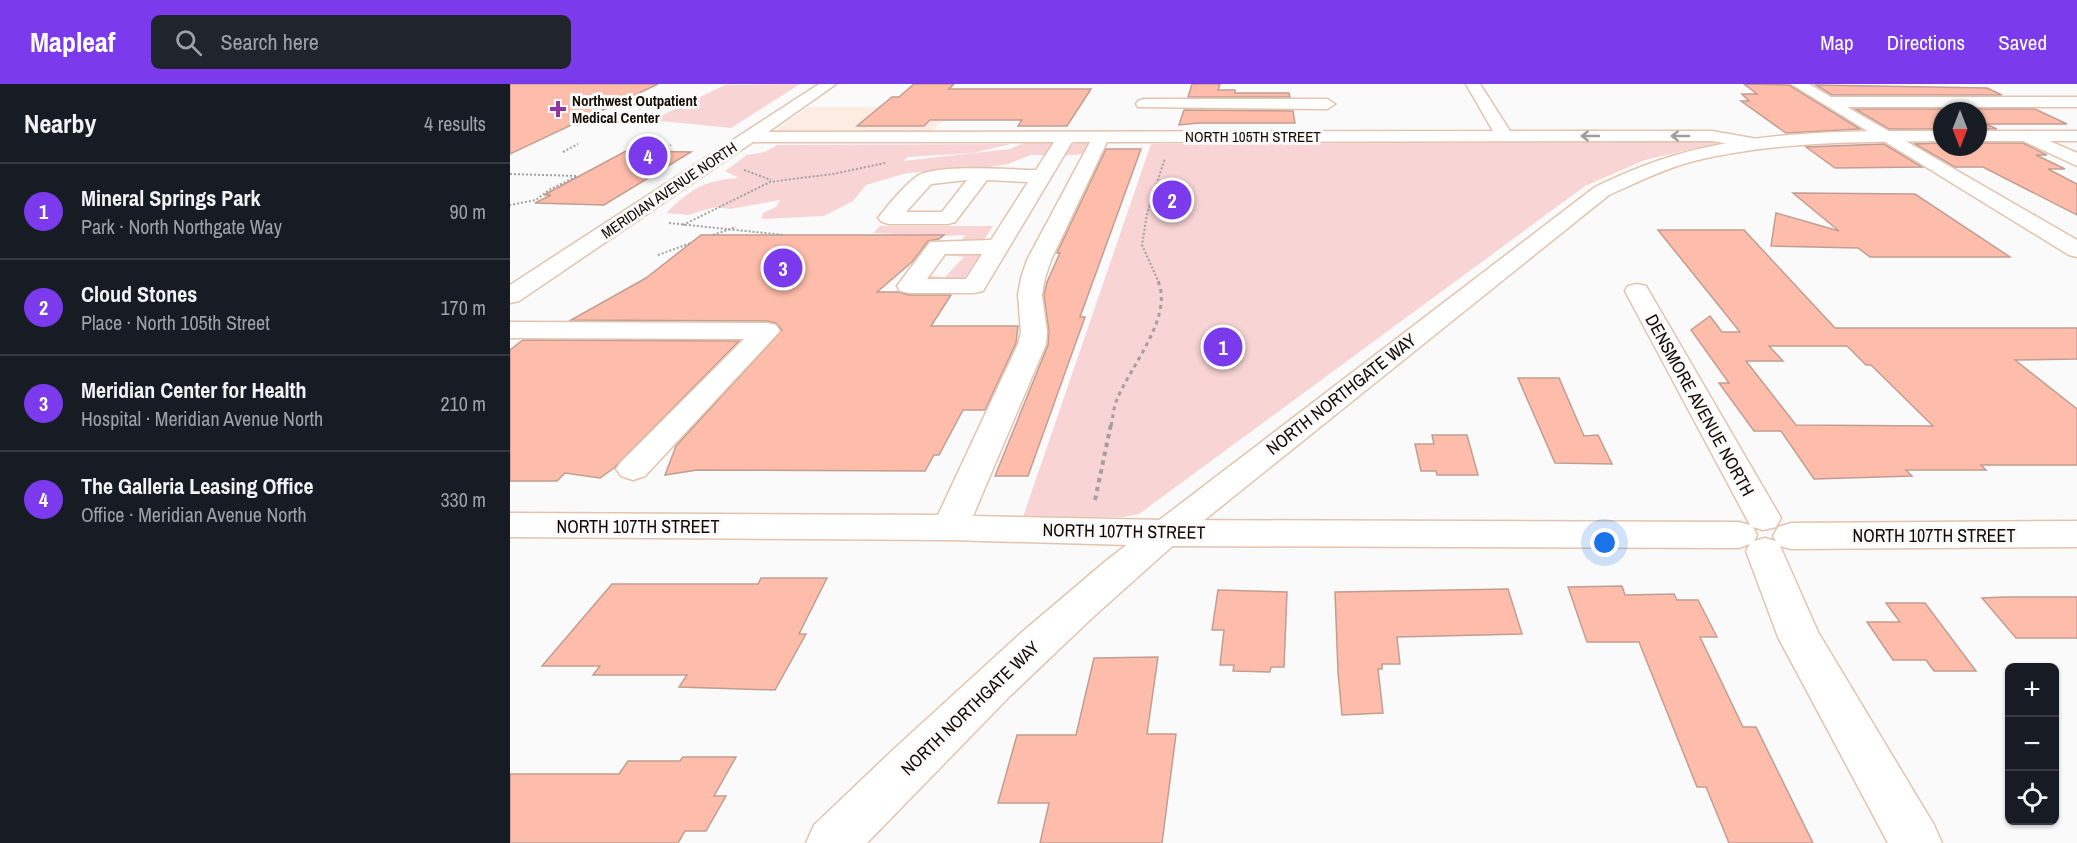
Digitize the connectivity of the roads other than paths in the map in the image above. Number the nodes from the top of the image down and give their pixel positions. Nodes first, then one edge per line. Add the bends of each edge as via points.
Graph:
1 (1153, 84) edge
2 (1325, 84) edge
3 (1473, 84) edge
4 (1798, 84) edge
5 (1924, 88) dead end
6 (2049, 88) dead end
7 (830, 93) edge
8 (2077, 100) edge
9 (1829, 102) junction
10 (1933, 102) edge
11 (1951, 102) joint
12 (1327, 104) junction
13 (1137, 120) junction
14 (1066, 136) junction
15 (1101, 136) junction
16 (1330, 136) junction
17 (1505, 136) junction
18 (1933, 136) edge
19 (1987, 136) edge
20 (2027, 136) junction
21 (2077, 136) edge
22 (748, 137) junction
23 (1886, 137) junction
24 (1757, 144) junction
25 (2077, 160) edge
26 (981, 176) dead end
27 (1042, 176) junction
28 (998, 247) dead end
29 (2077, 250) edge
30 (510, 270) edge
31 (549, 270) junction
32 (1637, 291) dead end
33 (510, 296) edge
34 (510, 330) edge
35 (633, 469) dead end
36 (510, 525) edge
37 (950, 528) junction
38 (1164, 533) junction
39 (2077, 534) edge
40 (1765, 535) junction
41 (832, 843) edge
42 (1916, 843) edge

1 - 13 street
2 - 12 street
3 - 17 street
4 - 9 street
5 - 11 street
6 - 8 street
7 - 22 street, MERIDIAN AVENUE NORTH via 799,104
8 - 11 street
9 - 10 street
9 - 23 street
12 - 13 street
12 - 16 street
13 - 15 street, NORTH 105TH STREET
13 - 16 street, NORTH 105TH STREET
14 - 15 street, NORTH 105TH STREET
14 - 22 street, NORTH 105TH STREET
14 - 27 street
15 - 37 street via 1039,260 1030,295 1032,344
16 - 17 street, NORTH 105TH STREET
24 -> 17 street, NORTH 105TH STREET via 1712,136
18 - 23 street, NORTH NORTHGATE WAY
19 - 20 street
20 - 21 street
20 - 25 street
22 - 31 street, MERIDIAN AVENUE NORTH
23 - 24 street, NORTH NORTHGATE WAY
23 - 29 street
24 - 38 street, NORTH NORTHGATE WAY via 1660,165 1602,191
26 - 27 street
27 - 28 street
30 - 31 street
31 - 33 street, MERIDIAN AVENUE NORTH
32 - 40 street, DENSMORE AVENUE NORTH
34 - 35 street via 767,331
36 - 37 street, NORTH 107TH STREET
37 - 38 street, NORTH 107TH STREET
38 - 40 street, NORTH 107TH STREET
38 - 41 street, NORTH NORTHGATE WAY via 1083,600
39 - 40 street, NORTH 107TH STREET
40 - 42 street, DENSMORE AVENUE NORTH via 1799,637

